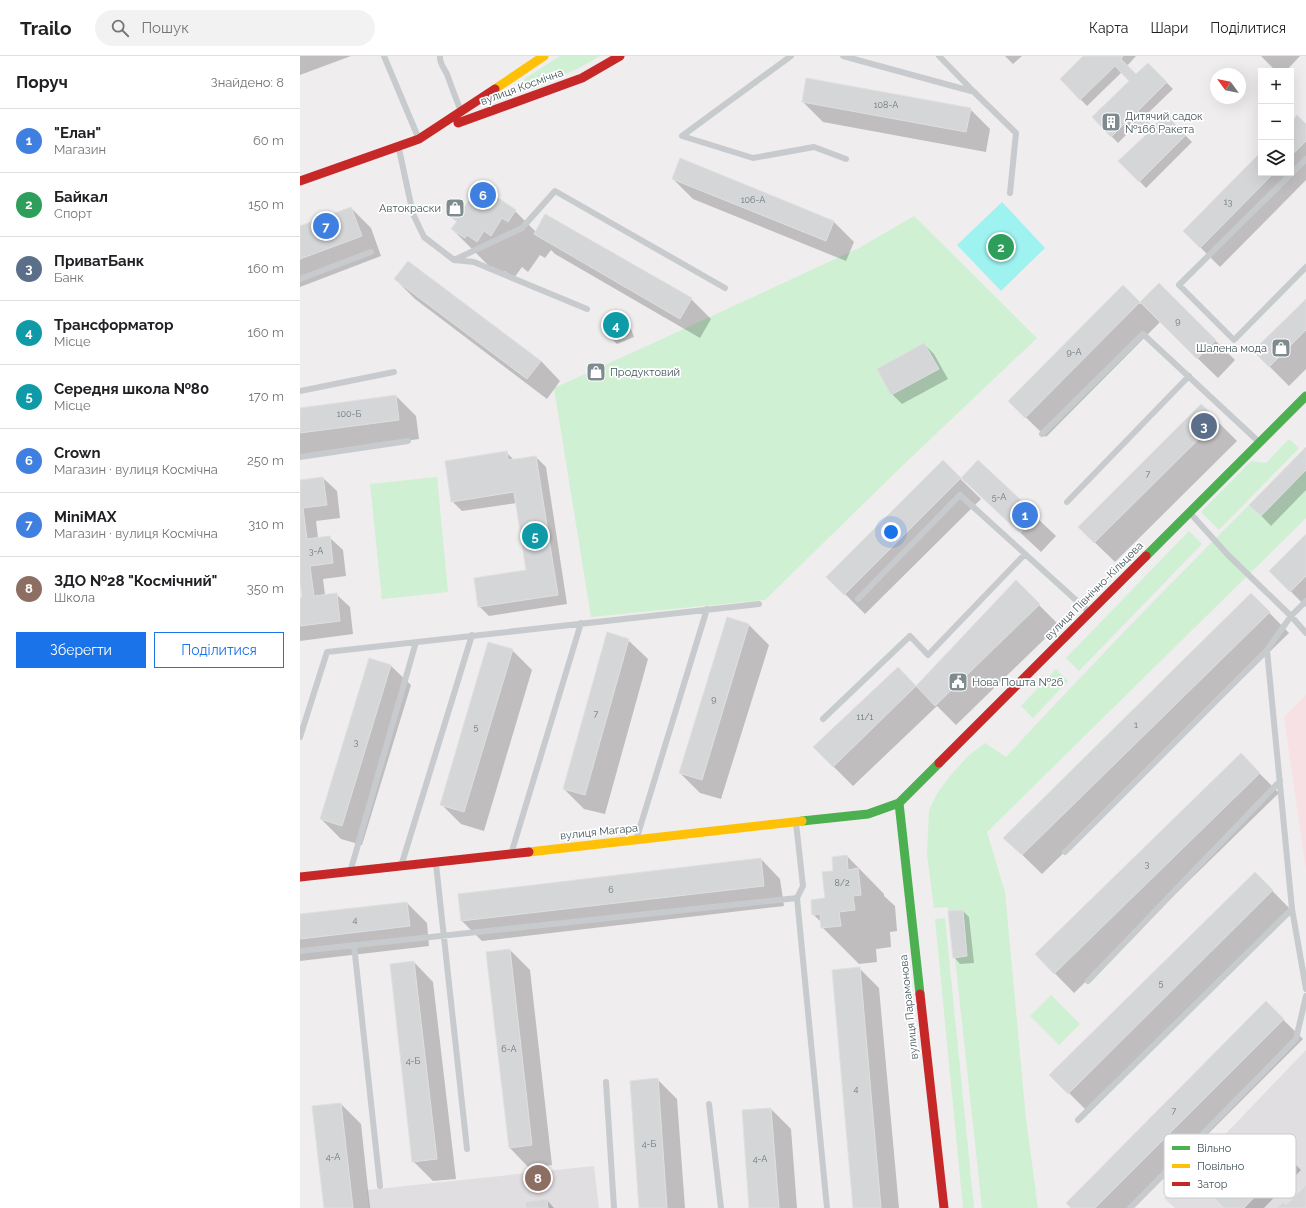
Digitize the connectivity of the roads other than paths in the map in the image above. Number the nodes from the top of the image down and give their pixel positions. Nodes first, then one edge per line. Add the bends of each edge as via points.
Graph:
1 (384, 56) edge
2 (440, 56) edge
3 (544, 56) edge
4 (620, 56) edge
5 (791, 56) edge
6 (843, 56) edge
7 (939, 56) edge
8 (973, 91) junction
9 (461, 112) junction
10 (429, 133) junction
11 (419, 138) junction
12 (398, 147) junction
13 (846, 159) dead end
14 (1306, 159) edge
15 (300, 181) edge
16 (1010, 193) dead end
17 (371, 252) dead end
18 (454, 260) junction
19 (1306, 266) edge
20 (300, 279) edge
21 (725, 288) dead end
22 (587, 309) dead end
23 (394, 372) dead end
24 (1188, 376) junction
25 (300, 392) edge
26 (1306, 396) edge
27 (1042, 434) dead end
28 (408, 441) dead end
29 (1260, 442) junction
30 (300, 457) edge
31 (1067, 502) dead end
32 (1190, 513) junction
33 (1025, 554) junction
34 (858, 599) dead end
35 (1306, 601) edge
36 (759, 604) dead end
37 (707, 609) junction
38 (1089, 612) junction
39 (1291, 616) junction
40 (581, 623) junction
41 (1306, 632) edge
42 (472, 635) junction
43 (416, 642) junction
44 (1267, 650) junction
45 (823, 719) dead end
46 (300, 737) edge
47 (1280, 780) junction
48 (898, 803) junction
49 (796, 822) junction
50 (637, 840) junction
51 (1065, 852) dead end
52 (511, 854) junction
53 (436, 862) junction
54 (401, 866) junction
55 (350, 872) junction
56 (300, 877) edge
57 (797, 898) junction
58 (1292, 909) junction
59 (445, 935) junction
60 (354, 945) junction
61 (300, 951) edge
62 (1088, 981) dead end
63 (1306, 989) edge
64 (1306, 996) edge
65 (606, 1082) dead end
66 (709, 1104) dead end
67 (1078, 1120) dead end
68 (1203, 1134) edge
69 (467, 1149) dead end
70 (1164, 1173) edge
71 (380, 1186) dead end
72 (614, 1208) edge
73 (721, 1208) edge
74 (827, 1208) edge
75 (944, 1208) edge
76 (1130, 1208) edge

1 - 11 lane
2 - 9 lane via 439,60 448,76
3 - 9 street, вулиця Космічна
4 - 10 street, вулиця Космічна via 582,78
5 - 13 lane via 682,136 753,158 814,147
6 - 8 lane
7 - 8 lane
8 - 16 lane via 1016,133
9 - 10 street, вулиця Космічна
10 - 11 street, вулиця Космічна
11 - 12 street, вулиця Космічна
12 - 15 street, вулиця Космічна
12 - 18 lane via 413,214 424,237
14 - 19 lane via 1179,285 1234,340
17 - 20 lane
18 - 21 lane via 522,228 555,190
18 - 22 lane via 474,262
23 - 25 lane
24 - 27 lane via 1144,334
24 - 29 lane
24 - 31 lane
26 - 29 street, вулиця Північно-Кільцева
28 - 30 lane
29 - 32 street, вулиця Північно-Кільцева
32 - 38 street, вулиця Північно-Кільцева
32 - 39 lane
33 - 34 lane via 960,495
33 - 38 lane
33 - 45 lane via 928,655 910,636
35 - 39 lane
36 - 37 lane
37 - 40 lane
37 - 50 lane
38 - 48 street, вулиця Північно-Кільцева
39 - 41 lane
39 - 44 lane
40 - 42 lane
40 - 52 lane
42 - 43 lane
42 - 54 lane
43 - 46 lane via 327,652
43 - 55 lane
44 - 47 lane
44 - 51 lane
47 - 58 lane
47 - 62 lane
48 - 49 street, вулиця Магара via 868,814
48 - 75 street, вулиця Парамонова
49 - 50 street, вулиця Магара
49 - 57 lane via 803,886
50 - 52 street, вулиця Магара
52 - 53 street, вулиця Магара
53 - 54 street, вулиця Магара
53 - 59 lane
54 - 55 street, вулиця Магара
55 - 56 street, вулиця Магара
57 - 59 lane
57 - 74 lane
58 - 63 lane
58 - 67 lane
59 - 60 lane
59 - 69 lane
60 - 61 lane
60 - 71 lane
64 - 68 lane via 1296,1039
65 - 72 lane
66 - 73 lane
70 - 76 lane

